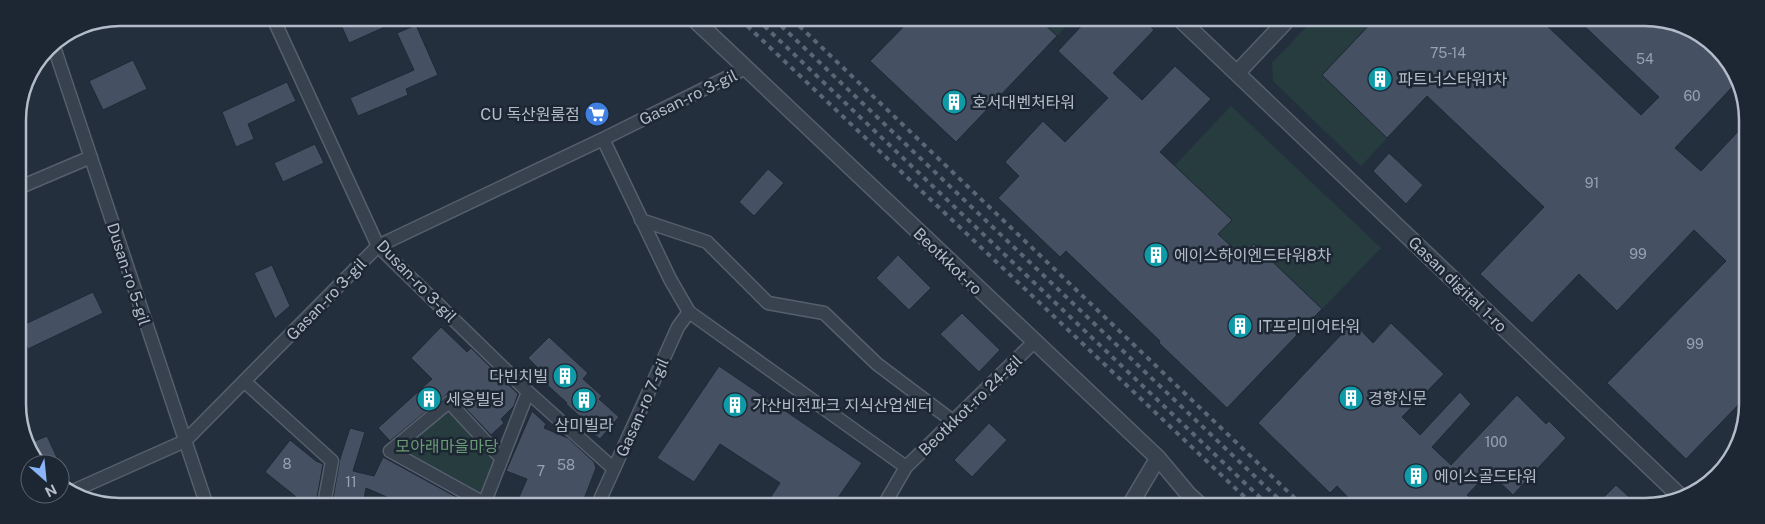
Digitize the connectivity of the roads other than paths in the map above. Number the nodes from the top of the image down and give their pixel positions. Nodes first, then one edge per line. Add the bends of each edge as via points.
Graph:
1 (277, 26) edge
2 (701, 26) edge
3 (1188, 26) edge
4 (1282, 26) edge
5 (56, 52) edge
6 (746, 68) junction
7 (1237, 73) junction
8 (603, 139) junction
9 (91, 157) junction
10 (26, 185) edge
11 (641, 220) junction
12 (378, 246) junction
13 (689, 312) junction
14 (1034, 342) junction
15 (245, 382) junction
16 (528, 392) junction
17 (954, 422) junction
18 (185, 441) junction
19 (1158, 458) junction
20 (502, 459) junction
21 (906, 468) junction
22 (614, 469) junction
23 (79, 488) edge
24 (1676, 493) edge
25 (204, 498) edge
26 (325, 498) edge
27 (475, 498) edge
28 (486, 498) edge
29 (601, 498) edge
30 (888, 498) edge
31 (1134, 498) edge
32 (1194, 498) edge

1 - 12 street, Dusan-ro 3-gil
2 - 6 street, Beotkkot-ro
3 - 7 street, Gasan digital 1-ro
4 - 7 street
5 - 9 street, Dusan-ro 5-gil
6 - 8 street, Gasan-ro 3-gil
6 - 14 street, Beotkkot-ro
7 - 24 street, Gasan digital 1-ro
8 - 11 street
8 - 12 street, Gasan-ro 3-gil
9 - 10 street
9 - 18 street, Dusan-ro 5-gil
11 - 13 street
11 - 17 street via 707,242 768,303 824,313 877,364
12 - 15 street, Gasan-ro 3-gil
12 - 16 street, Dusan-ro 3-gil
13 - 21 street, Beotkkot-ro 24-gil
13 - 22 street, Gasan-ro 7-gil via 678,327
14 - 17 street, Beotkkot-ro 24-gil
14 - 19 street, Beotkkot-ro
15 - 18 street, Gasan-ro 3-gil
15 - 26 street via 332,461
16 - 20 street
16 - 22 street, Dusan-ro 3-gil
17 - 21 street, Beotkkot-ro 24-gil
18 - 23 street, Gasan-ro 3-gil
18 - 25 street, Dusan-ro 5-gil
19 - 31 street
19 - 32 street, Beotkkot-ro
20 - 27 street via 449,402 390,451
20 - 28 street
21 - 30 street, Beotkkot-ro 24-gil
22 - 29 street, Gasan-ro 7-gil

